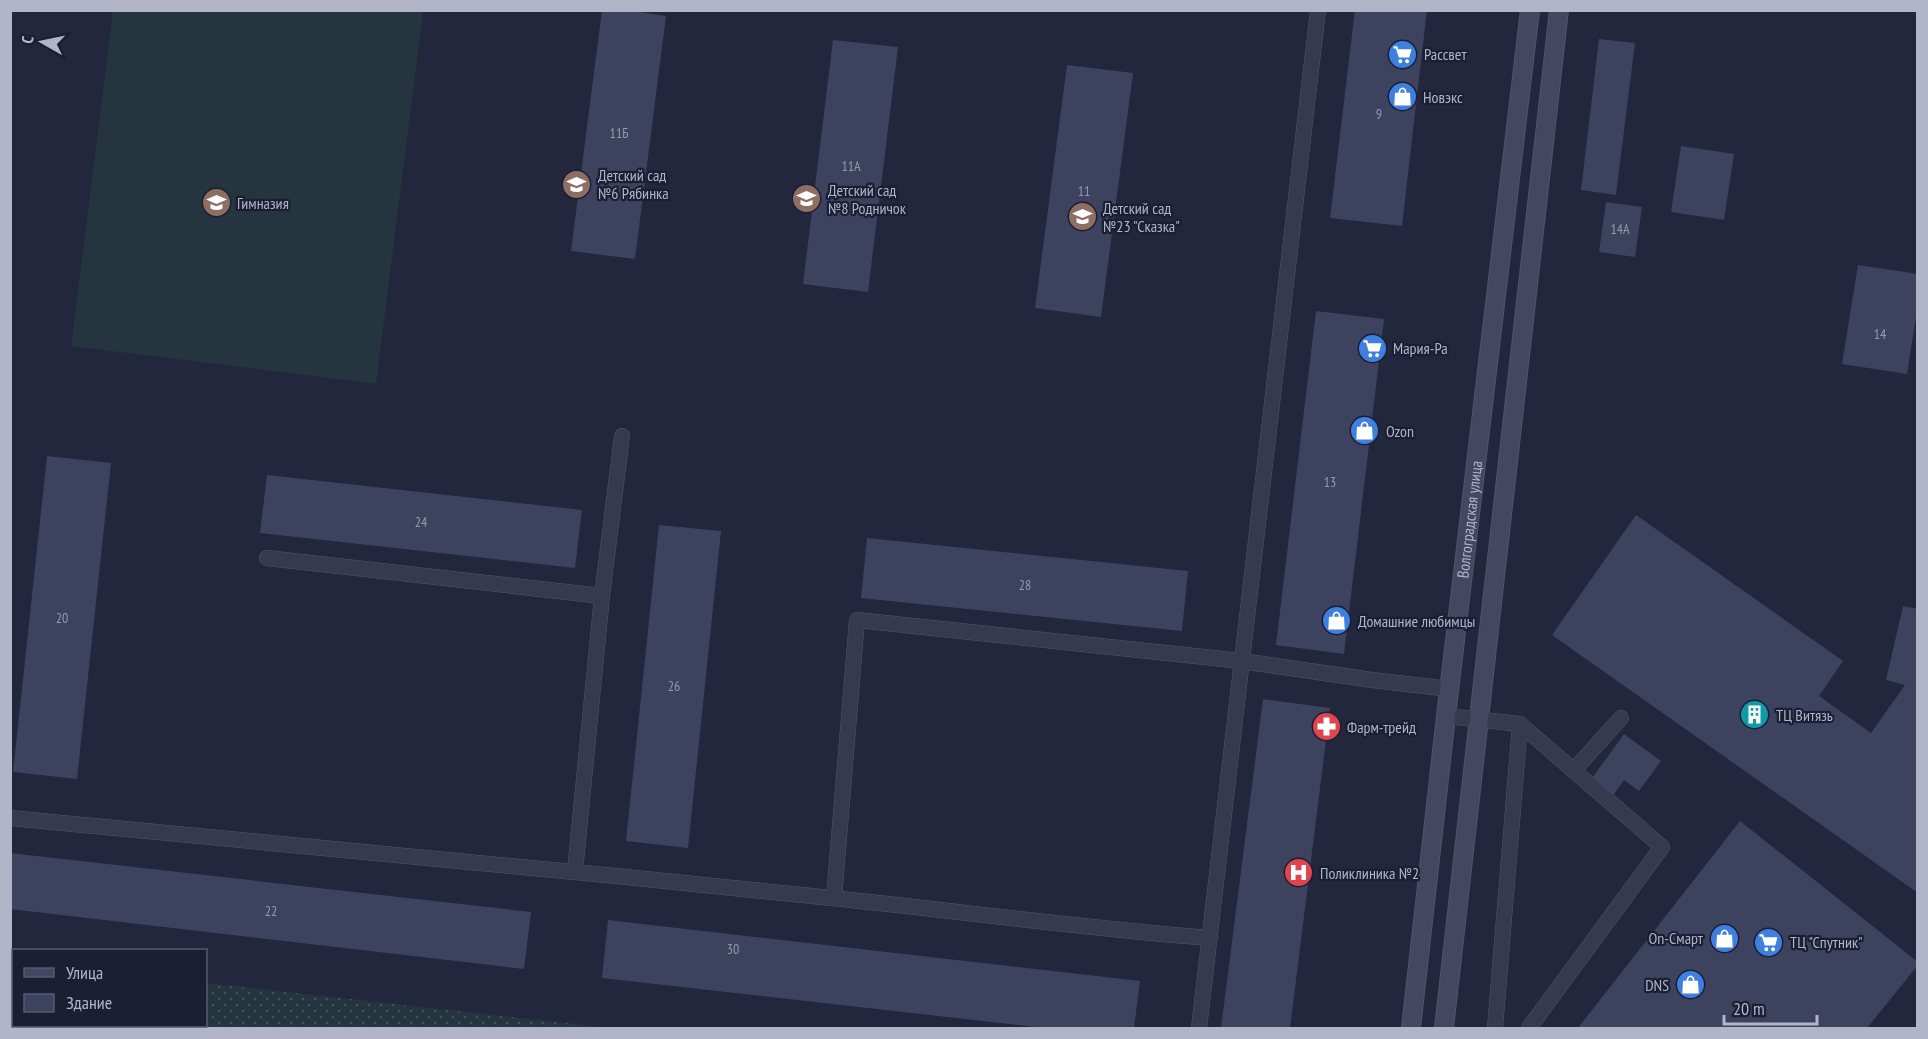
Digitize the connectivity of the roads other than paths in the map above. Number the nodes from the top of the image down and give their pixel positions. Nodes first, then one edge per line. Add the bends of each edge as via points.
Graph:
1 (1318, 10) edge
2 (1530, 10) edge
3 (1559, 10) edge
4 (622, 436) dead end
5 (267, 558) dead end
6 (602, 596) junction
7 (1242, 661) junction
8 (1450, 689) junction
9 (1446, 716) junction
10 (1620, 718) dead end
11 (1479, 719) junction
12 (1520, 724) junction
13 (1574, 770) junction
14 (10, 818) edge
15 (575, 871) junction
16 (834, 898) junction
17 (1210, 938) junction
18 (1199, 1029) edge
19 (1411, 1029) edge
20 (1444, 1029) edge
21 (1495, 1029) edge
22 (1529, 1029) edge

1 - 7 lane
2 - 8 main road, Волгоградская улица
3 - 11 main road
4 - 6 lane
5 - 6 lane
6 - 15 lane
7 - 8 lane
7 - 16 lane via 857,620
7 - 17 lane
8 - 9 main road, Волгоградская улица
9 - 11 lane
9 - 19 main road, Волгоградская улица
10 - 13 lane
11 - 12 lane
11 - 20 main road
12 - 13 lane
12 - 21 lane
13 - 22 lane via 1662,847
14 - 15 lane
15 - 16 lane
16 - 17 lane via 1122,932
17 - 18 lane

